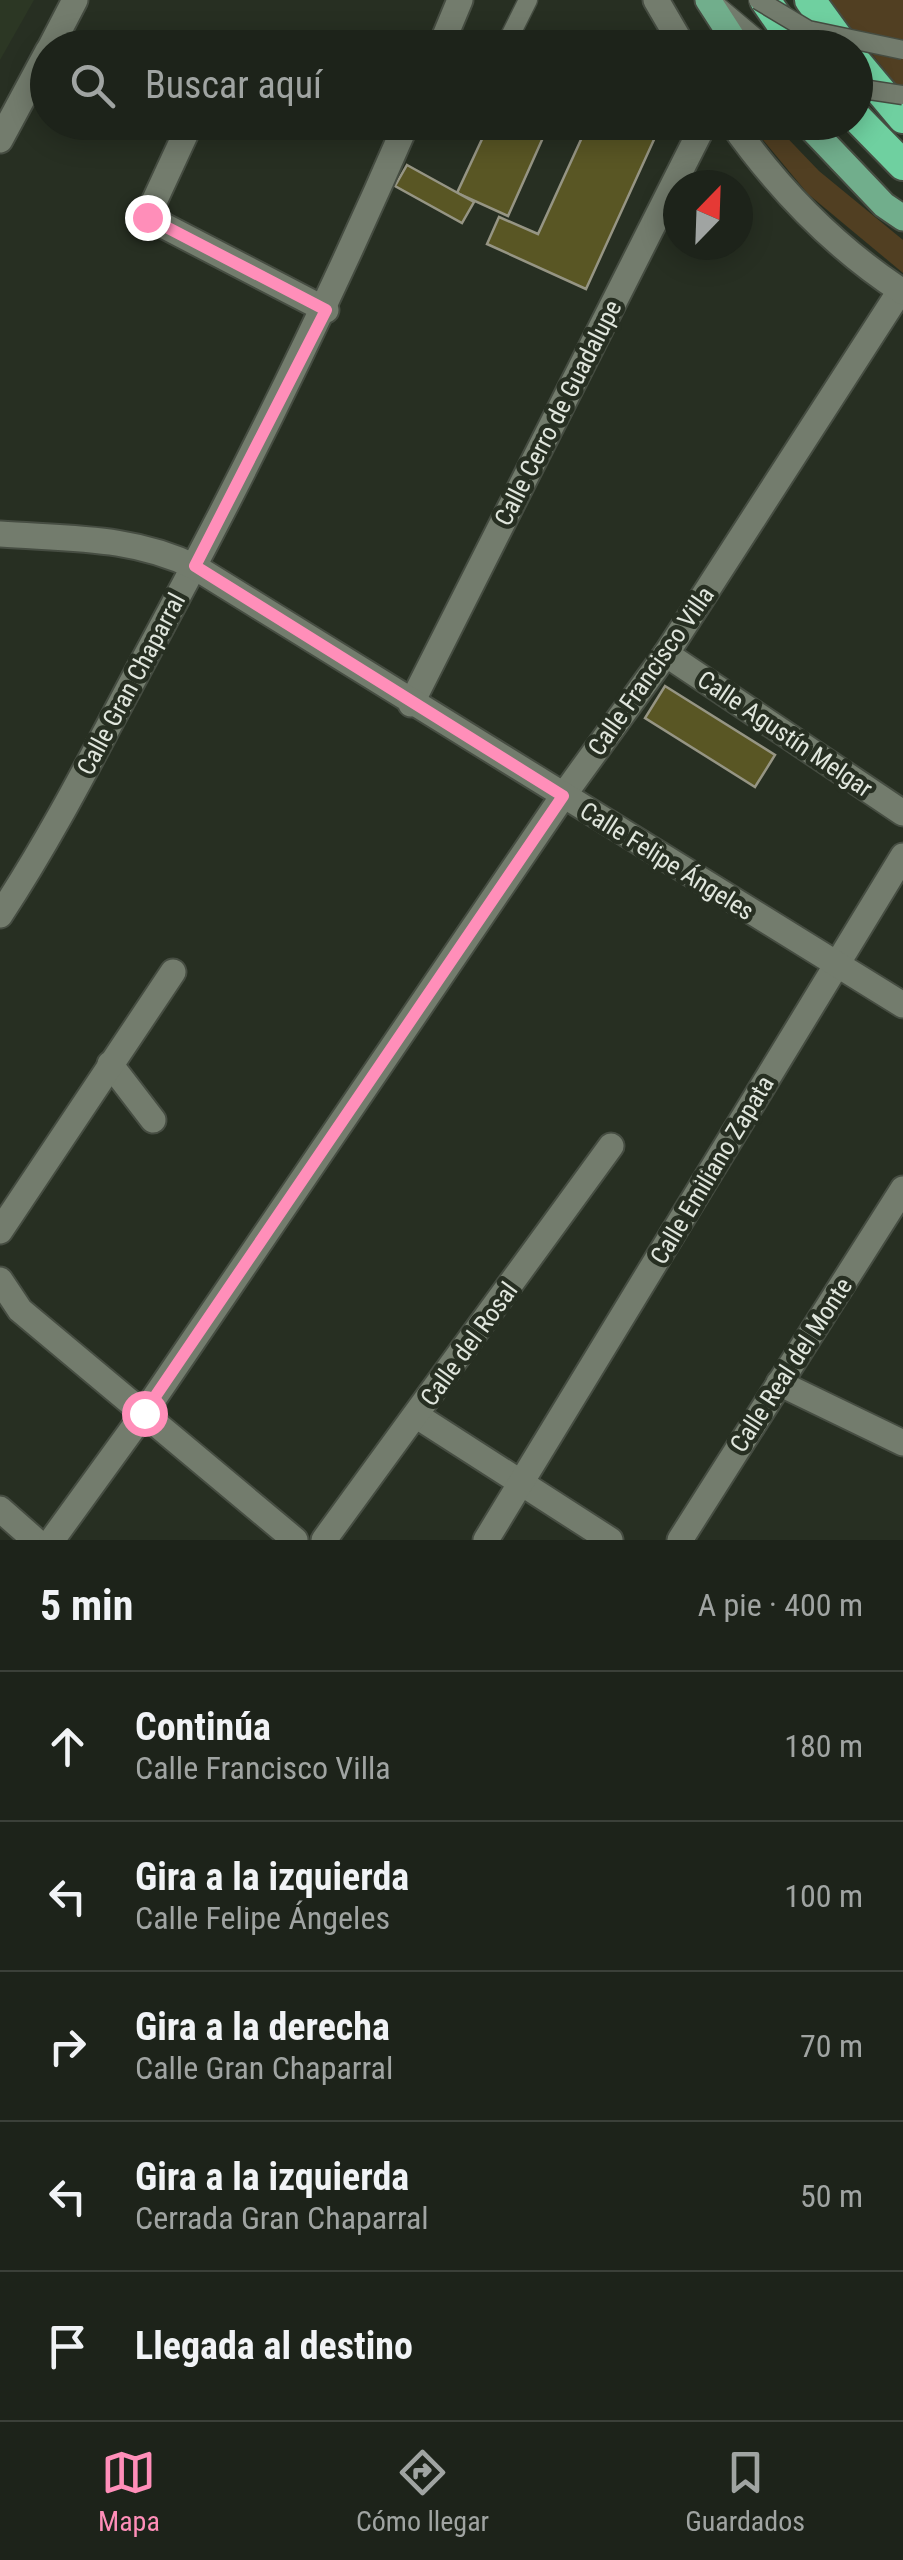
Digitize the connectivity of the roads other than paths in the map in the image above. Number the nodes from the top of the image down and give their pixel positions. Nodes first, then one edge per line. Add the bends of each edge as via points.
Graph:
1 (74, 0) edge
2 (460, 0) edge
3 (528, 0) edge
4 (656, 0) edge
5 (709, 0) edge
6 (762, 0) edge
7 (810, 0) edge
8 (58, 30) edge
9 (448, 30) edge
10 (513, 30) edge
11 (674, 30) edge
12 (728, 30) edge
13 (746, 30) edge
14 (784, 30) edge
15 (808, 30) edge
16 (831, 30) edge
17 (873, 44) edge
18 (903, 50) edge
19 (873, 82) edge
20 (30, 83) edge
21 (873, 91) edge
22 (903, 95) edge
23 (903, 118) edge
24 (873, 134) edge
25 (0, 140) edge
26 (183, 140) edge
27 (399, 140) edge
28 (696, 140) edge
29 (743, 140) edge
30 (822, 140) edge
31 (903, 165) edge
32 (903, 218) edge
33 (902, 291) edge
34 (326, 310) junction
35 (0, 534) edge
36 (195, 566) junction
37 (666, 654) junction
38 (411, 704) junction
39 (563, 796) junction
40 (903, 813) edge
41 (903, 856) edge
42 (0, 915) edge
43 (835, 966) junction
44 (174, 972) dead end
45 (903, 1006) edge
46 (110, 1064) junction
47 (153, 1120) dead end
48 (612, 1146) dead end
49 (903, 1190) edge
50 (0, 1231) edge
51 (0, 1280) edge
52 (780, 1382) junction
53 (144, 1413) junction
54 (417, 1416) junction
55 (903, 1443) edge
56 (522, 1484) junction
57 (0, 1509) edge
58 (35, 1540) edge
59 (52, 1540) edge
60 (295, 1540) edge
61 (324, 1540) edge
62 (486, 1540) edge
63 (610, 1540) edge
64 (680, 1540) edge

1 - 8 street
2 - 9 street
3 - 10 lane
4 - 11 street
5 - 12 main road
5 - 13 lane
6 - 14 highway
6 - 15 lane, bridge
7 - 16 highway
17 - 18 lane, bridge
19 - 23 highway
20 - 25 street
21 - 22 lane, bridge
24 - 31 highway
26 - 34 street via 147,217
27 - 34 street, Calle Gran Chaparral
28 - 38 street, Calle Cerro de Guadalupe
29 - 33 street via 769,177 857,261
30 - 32 main road
33 - 37 street, Calle Francisco Villa
34 - 36 street, Calle Gran Chaparral
35 - 36 street, Calle Felipe Ángeles via 130,542
36 - 38 street, Calle Felipe Ángeles
36 - 42 street, Calle Gran Chaparral via 38,858
37 - 39 street, Calle Francisco Villa
37 - 40 street, Calle Agustín Melgar
38 - 39 street, Calle Felipe Ángeles
39 - 43 street, Calle Felipe Ángeles
39 - 53 street, Calle Francisco Villa
41 - 43 street, Calle Emiliano Zapata
43 - 45 street, Calle Felipe Ángeles
43 - 56 street, Calle Emiliano Zapata
44 - 46 street
46 - 47 street
46 - 50 street
48 - 54 street, Calle del Rosal
49 - 52 street, Calle Real del Monte
51 - 53 street via 20,1310
52 - 55 street
52 - 64 street, Calle Real del Monte
53 - 59 street, Calle Francisco Villa
53 - 60 street
54 - 56 street
54 - 61 street, Calle del Rosal
56 - 62 street, Calle Emiliano Zapata
56 - 63 street
57 - 58 street

